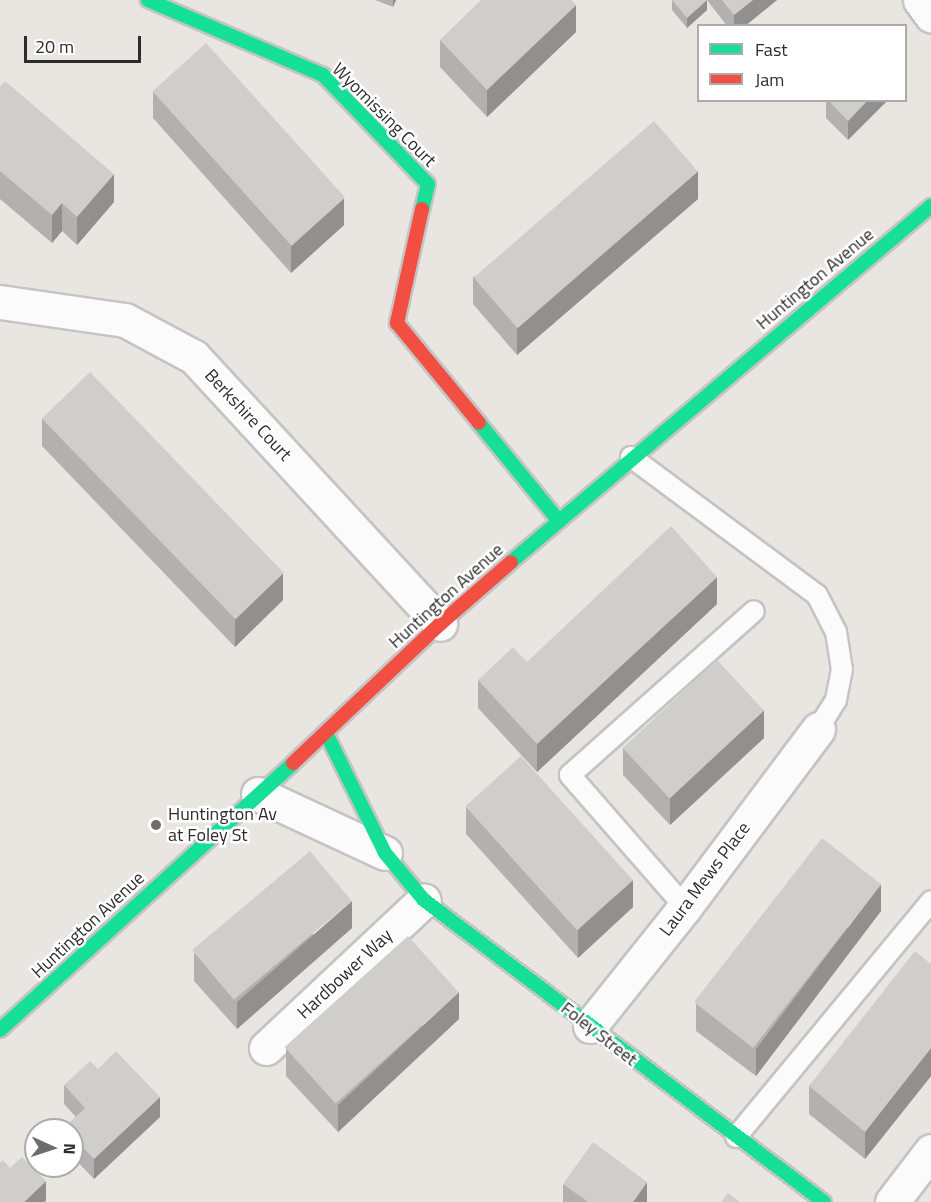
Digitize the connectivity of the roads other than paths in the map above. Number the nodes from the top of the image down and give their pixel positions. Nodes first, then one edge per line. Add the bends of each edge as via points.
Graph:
1 (148, 0) edge
2 (920, 0) edge
3 (931, 15) edge
4 (931, 206) edge
5 (0, 302) edge
6 (631, 458) junction
7 (558, 520) junction
8 (754, 611) dead end
9 (440, 624) junction
10 (818, 729) joint
11 (326, 733) junction
12 (258, 794) junction
13 (385, 853) junction
14 (424, 900) junction
15 (685, 907) junction
16 (927, 914) edge
17 (590, 1026) junction
18 (0, 1030) edge
19 (266, 1048) dead end
20 (736, 1137) junction
21 (931, 1151) edge
22 (824, 1202) edge
23 (892, 1202) edge

1 - 7 street, Wyomissing Court via 323,75 428,184 397,323
2 - 3 street
4 - 6 street, Huntington Avenue
5 - 9 street, Berkshire Court via 125,320 194,357
6 - 7 street, Huntington Avenue
6 - 10 lane via 817,595 836,632 842,669 836,700
7 - 9 street, Huntington Avenue
8 - 15 lane via 570,775
9 - 11 street, Huntington Avenue
10 - 15 street, Laura Mews Place
11 - 12 street, Huntington Avenue
11 - 13 street, Foley Street
12 - 13 street, Foley Street
12 - 18 street, Huntington Avenue
13 - 14 street, Foley Street
14 - 17 street, Foley Street
14 - 19 street, Hardbower Way
15 - 17 street, Laura Mews Place
16 - 20 lane
17 - 20 street, Foley Street
20 - 22 street, Foley Street
21 - 23 street

